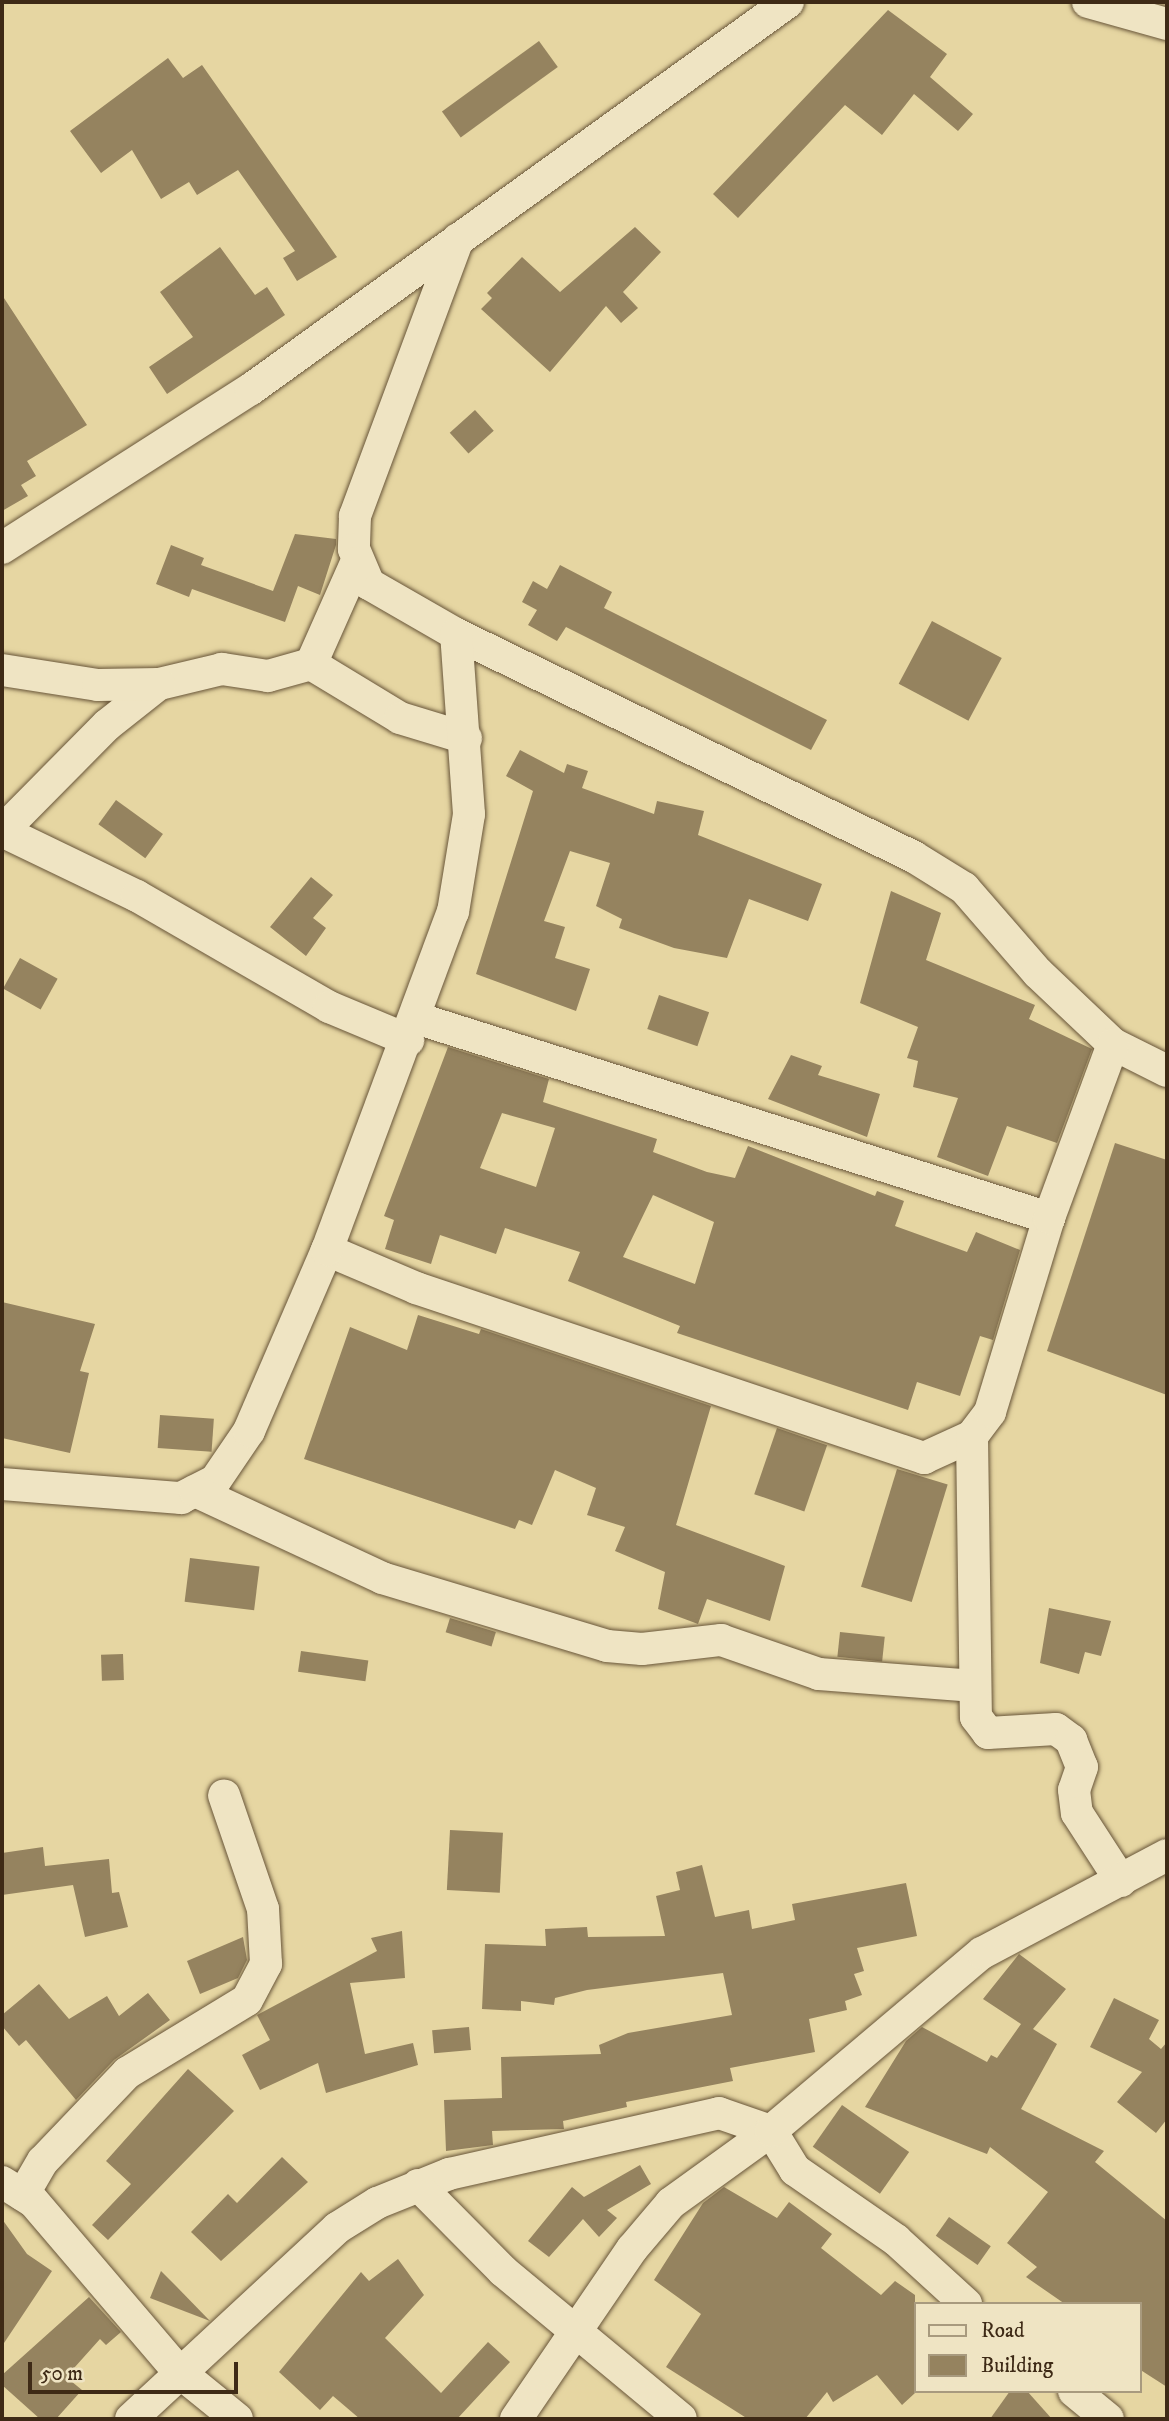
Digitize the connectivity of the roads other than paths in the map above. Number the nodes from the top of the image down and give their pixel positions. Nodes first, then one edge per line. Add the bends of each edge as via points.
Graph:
1 (789, 2) edge
2 (1088, 2) edge
3 (1167, 24) edge
4 (458, 239) junction
5 (2, 548) edge
6 (356, 563) junction
7 (456, 634) junction
8 (311, 664) junction
9 (2, 670) edge
10 (159, 684) junction
11 (466, 738) junction
12 (412, 1029) junction
13 (1113, 1044) junction
14 (1167, 1071) edge
15 (1049, 1218) junction
16 (327, 1250) junction
17 (972, 1436) junction
18 (2, 1485) edge
19 (195, 1490) junction
20 (975, 1686) junction
21 (224, 1795) dead end
22 (1167, 1855) edge
23 (1121, 1881) junction
24 (771, 2131) junction
25 (418, 2185) junction
26 (13, 2189) edge
27 (964, 2302) edge
28 (576, 2328) junction
29 (178, 2371) junction
30 (1076, 2393) edge
31 (131, 2419) edge
32 (237, 2419) edge
33 (516, 2419) edge
34 (681, 2419) edge
35 (1108, 2419) edge

1 - 4 street
2 - 3 street
4 - 5 street via 251,389
4 - 6 street via 355,516
6 - 7 street via 386,597
6 - 8 street
7 - 11 street
7 - 13 street via 924,863 964,888 1038,973
8 - 10 street via 268,676 222,669
8 - 11 street via 400,718
9 - 10 street via 42,680
10 - 12 street via 107,725 2,831 137,896 329,1007
11 - 12 street via 466,858
12 - 15 street
12 - 16 street
13 - 14 street
13 - 15 street
15 - 17 street via 1004,1379
16 - 17 street via 416,1288 904,1455 949,1451
16 - 19 street via 249,1431 215,1481
17 - 20 street
18 - 19 street via 126,1498 181,1498
19 - 20 street via 283,1537 382,1578 595,1643 642,1649 722,1640 819,1674
20 - 23 street via 976,1717 988,1733 1056,1729 1071,1740 1082,1767 1074,1790 1077,1813
21 - 26 street via 263,1909 269,1949 255,1986 247,2000 127,2073
22 - 23 street
23 - 24 street via 982,1953
24 - 25 street via 752,2119 719,2113
24 - 27 street via 795,2170 895,2240
24 - 28 street via 671,2203
25 - 28 street via 503,2271
25 - 29 street via 337,2228
26 - 29 street
28 - 33 street
28 - 34 street
29 - 31 street
29 - 32 street
30 - 35 street

